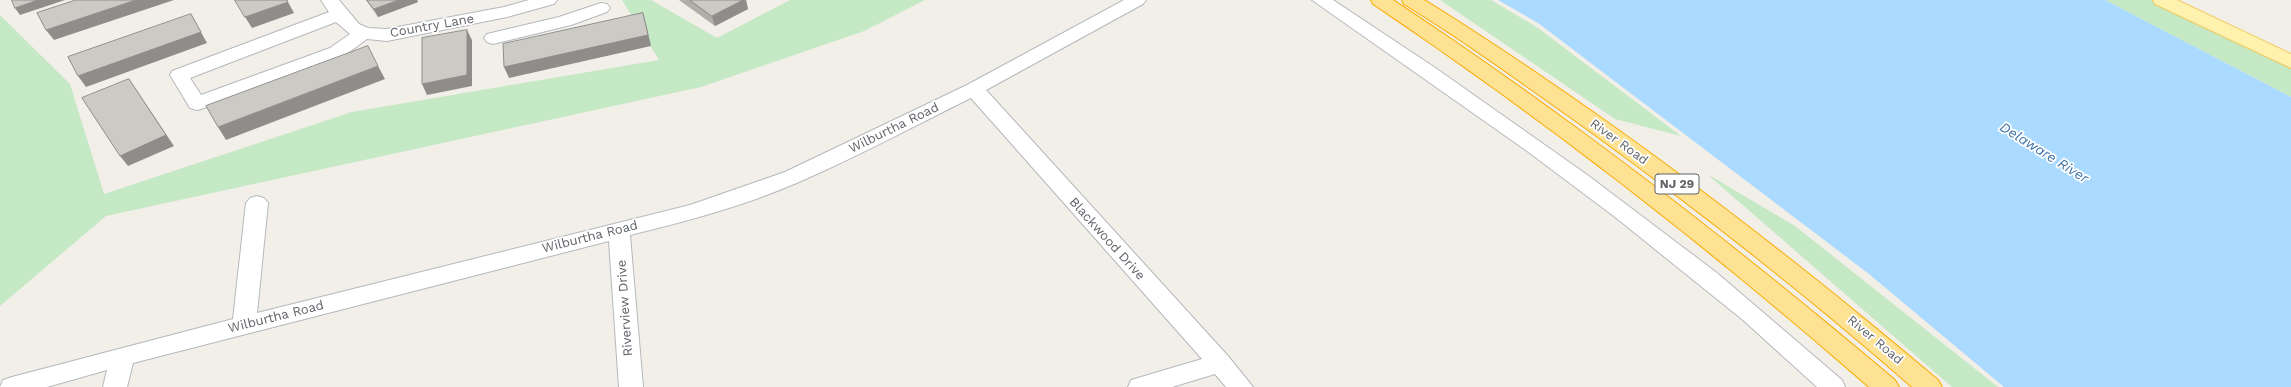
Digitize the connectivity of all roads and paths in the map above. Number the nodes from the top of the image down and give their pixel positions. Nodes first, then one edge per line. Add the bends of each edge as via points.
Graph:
1 (1137, 0) edge
2 (1322, 0) edge
3 (1380, 0) edge
4 (1411, 0) edge
5 (2162, 0) edge
6 (540, 3) edge
7 (335, 7) edge
8 (601, 8) dead end
9 (544, 27) junction
10 (363, 34) junction
11 (493, 38) dead end
12 (2291, 62) edge
13 (974, 89) junction
14 (257, 203) dead end
15 (619, 230) junction
16 (244, 325) junction
17 (123, 356) junction
18 (1220, 364) junction
19 (12, 387) edge
20 (115, 387) edge
21 (631, 387) edge
22 (1140, 387) edge
23 (1241, 387) edge
24 (1833, 387) edge
25 (1886, 387) edge
26 (1929, 387) edge

1 - 13 street, Wilburtha Road
2 - 24 street via 1538,149 1643,226 1728,294
3 - 25 highway, River Road / NJ 29 via 1462,53 1633,178 1798,311
4 - 26 highway, River Road / NJ 29 via 1493,53 1722,217 1862,329
5 - 12 main road
6 - 9 street
6 - 10 street, Country Lane via 497,9 387,35
7 - 10 street, Country Lane via 347,26
7 - 10 street via 179,75 197,104 337,52
8 - 9 street
9 - 11 street
13 - 15 street, Wilburtha Road via 774,184 692,212
13 - 18 street, Blackwood Drive
14 - 16 street
15 - 16 street, Wilburtha Road
15 - 21 street, Riverview Drive
16 - 17 street, Wilburtha Road
17 - 19 street, Wilburtha Road
17 - 20 street
18 - 22 street
18 - 23 street, Blackwood Drive

